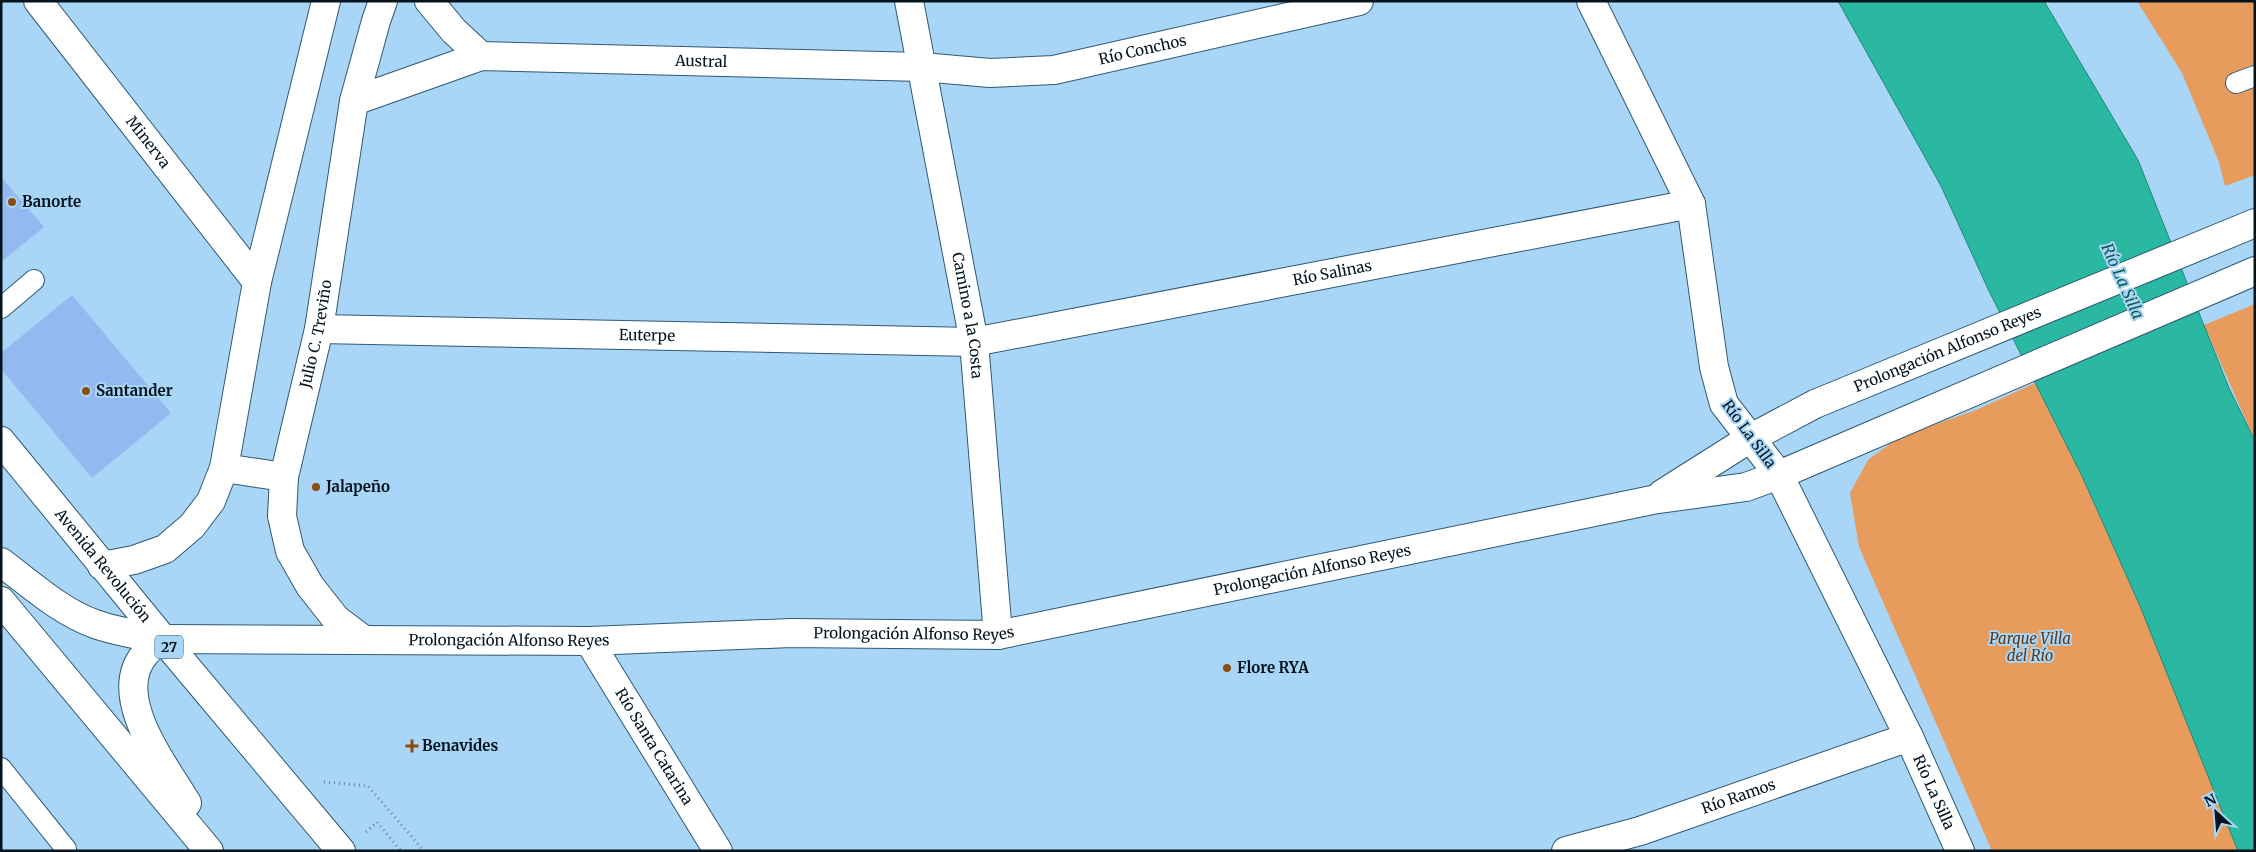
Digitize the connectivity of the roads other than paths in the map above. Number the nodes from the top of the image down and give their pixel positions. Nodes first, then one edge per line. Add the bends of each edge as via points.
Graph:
1 (38, 1) edge
2 (326, 1) edge
3 (383, 1) edge
4 (429, 1) edge
5 (909, 1) edge
6 (1359, 1) edge
7 (1591, 1) edge
8 (481, 56) junction
9 (922, 67) junction
10 (354, 101) junction
11 (1691, 204) junction
12 (2255, 223) edge
13 (2255, 271) edge
14 (34, 280) dead end
15 (257, 282) junction
16 (1, 308) edge
17 (319, 329) junction
18 (974, 342) junction
19 (1750, 439) junction
20 (1, 441) edge
21 (224, 468) junction
22 (1779, 475) junction
23 (284, 477) junction
24 (1652, 500) junction
25 (1, 562) edge
26 (102, 566) junction
27 (1, 600) edge
28 (998, 635) junction
29 (163, 639) junction
30 (364, 640) junction
31 (589, 641) junction
32 (1909, 737) junction
33 (1, 768) edge
34 (66, 849) dead end
35 (209, 851) edge
36 (215, 851) edge
37 (341, 851) edge
38 (718, 851) edge
39 (1566, 851) edge
40 (1960, 851) edge

1 - 15 street, Minerva
2 - 15 street
3 - 10 street, Julio C. Treviño
4 - 8 street
5 - 9 street, Camino a la Costa
6 - 9 street, Río Conchos via 1054,70 990,73
7 - 11 street, Río La Silla
8 - 9 street, Austral
8 - 10 street, Austral
9 - 18 street, Camino a la Costa
10 - 17 street, Julio C. Treviño
11 - 18 street, Río Salinas
11 - 19 street, Río La Silla via 1714,367 1724,404
12 - 19 street, Prolongación Alfonso Reyes via 1815,404
13 - 22 street, Prolongación Alfonso Reyes
14 - 16 lane
15 - 21 street
17 - 18 street, Euterpe
17 - 23 street, Julio C. Treviño
18 - 28 street, Camino a la Costa
19 - 22 street, Río La Silla
19 - 24 street, Prolongación Alfonso Reyes
20 - 26 street, Avenida Revolución / 27
21 - 23 street
21 - 26 street via 210,501 192,526 165,549 134,560
22 - 24 street, Prolongación Alfonso Reyes via 1746,487
22 - 32 street, Río La Silla
23 - 30 street, Julio C. Treviño via 282,516 290,550 310,586 336,620
24 - 28 street, Prolongación Alfonso Reyes
25 - 29 street, Prolongación Alfonso Reyes via 93,624
26 - 29 street, Avenida Revolución / 27
27 - 35 street
28 - 31 street, Prolongación Alfonso Reyes via 791,632
29 - 30 street, Prolongación Alfonso Reyes
29 - 36 street via 145,654 136,671 133,691 136,709 146,733
29 - 37 street, Avenida Revolución / 27
30 - 31 street, Prolongación Alfonso Reyes
31 - 38 street, Río Santa Catarina
32 - 39 street, Río Ramos via 1640,831
32 - 40 street, Río La Silla
33 - 34 lane

